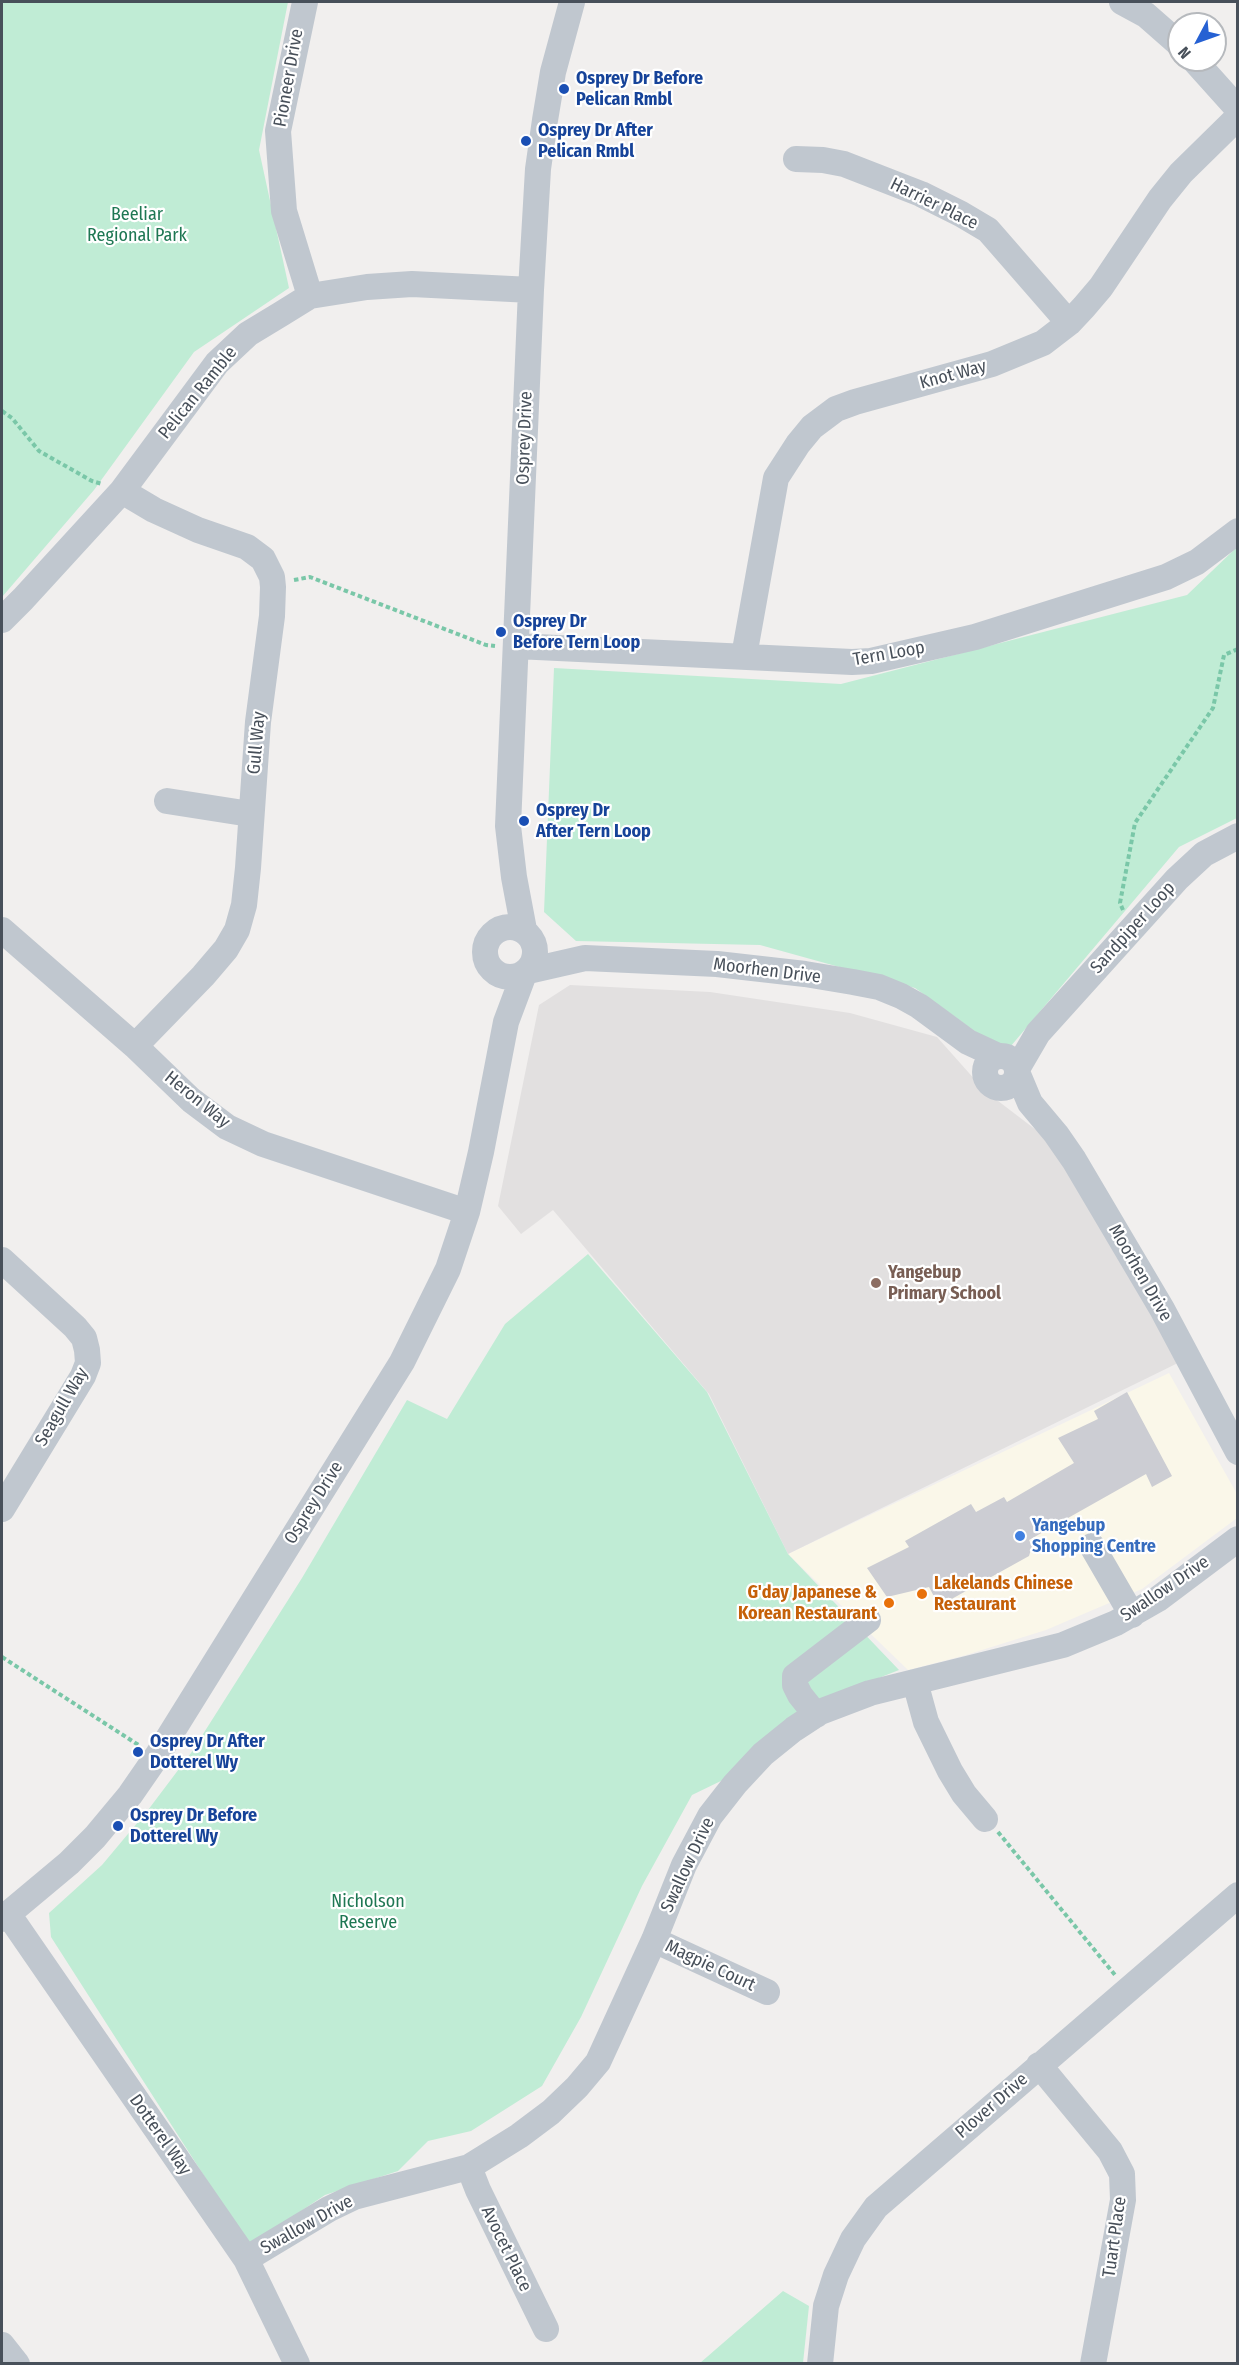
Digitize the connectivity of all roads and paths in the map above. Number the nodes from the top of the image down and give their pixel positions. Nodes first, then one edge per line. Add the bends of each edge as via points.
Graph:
1 (305, 2) edge
2 (572, 2) edge
3 (1122, 2) edge
4 (1167, 33) edge
5 (1205, 72) edge
6 (1238, 109) edge
7 (1238, 117) edge
8 (796, 159) dead end
9 (531, 290) junction
10 (310, 296) junction
11 (1069, 323) junction
12 (2, 411) edge
13 (122, 491) junction
14 (1238, 531) edge
15 (273, 587) junction
16 (2, 620) edge
17 (516, 646) junction
18 (1238, 649) edge
19 (744, 656) junction
20 (167, 801) dead end
21 (250, 814) junction
22 (1238, 836) edge
23 (514, 877) junction
24 (1137, 923) junction
25 (2, 930) edge
26 (494, 932) junction
27 (528, 934) junction
28 (585, 958) junction
29 (494, 971) junction
30 (526, 972) junction
31 (506, 1022) junction
32 (135, 1046) junction
33 (1004, 1068) junction
34 (467, 1212) junction
35 (2, 1260) edge
36 (1238, 1452) edge
37 (2, 1509) edge
38 (1238, 1539) edge
39 (1092, 1546) dead end
40 (1132, 1615) junction
41 (868, 1620) dead end
42 (2, 1658) edge
43 (915, 1682) junction
44 (816, 1715) junction
45 (140, 1746) dead end
46 (985, 1819) joint
47 (1238, 1895) edge
48 (5, 1916) edge
49 (654, 1940) junction
50 (1127, 1989) junction
51 (767, 1992) dead end
52 (1039, 2065) junction
53 (469, 2167) junction
54 (246, 2259) junction
55 (546, 2329) dead end
56 (297, 2364) edge
57 (820, 2364) edge
58 (1093, 2364) edge

1 - 10 street, Pioneer Drive via 278,131 284,211
2 - 9 street, Osprey Drive via 544,120
3 - 4 street via 1146,15
5 - 6 street
7 - 11 street, Knot Way via 1160,198 1101,287
8 - 11 street, Harrier Place via 844,164 921,194 988,230
9 - 10 street, Pelican Ramble via 412,285
9 - 17 street, Osprey Drive
10 - 13 street, Pelican Ramble via 248,334 224,355
11 - 19 street, Knot Way via 1017,356 855,402 836,409 812,428 776,478
12 - 13 path via 39,451 92,481
13 - 15 street, Gull Way via 198,530 247,547 263,559
13 - 16 street, Pelican Ramble
14 - 19 street, Tern Loop via 1197,562 1166,577 975,638 871,661
15 - 17 path via 310,577 486,645
15 - 21 street, Gull Way
17 - 19 street, Tern Loop
17 - 23 street, Osprey Drive via 508,826
18 - 24 path via 1224,655 1213,708 1135,823 1120,903
20 - 21 street
21 - 32 street, Gull Way via 244,905 237,930 203,976
22 - 24 street, Sandpiper Loop via 1204,854
23 - 26 street, Osprey Drive
23 - 27 street, Osprey Drive
24 - 33 street, Sandpiper Loop
25 - 32 street, Heron Way
26 - 27 street via 508,926
26 - 29 street via 485,951
27 - 28 street, Moorhen Drive
27 - 30 street via 536,955
28 - 30 street, Moorhen Drive
28 - 33 street, Moorhen Drive via 717,964 879,987 919,1006
29 - 30 street via 508,978
29 - 31 street, Osprey Drive
30 - 31 street, Osprey Drive
31 - 34 street, Osprey Drive
32 - 34 street, Heron Way via 191,1100 227,1127 263,1144
33 - 36 street, Moorhen Drive via 1056,1134 1094,1192
34 - 48 street, Osprey Drive via 448,1269 402,1362 157,1756 95,1837
35 - 37 street, Seagull Way via 75,1327 84,1338 87,1363 83,1376
38 - 40 street, Swallow Drive
39 - 40 street
40 - 43 street, Swallow Drive via 1063,1645
41 - 44 street via 795,1676 800,1695
42 - 45 path
43 - 44 street, Swallow Drive via 870,1693
43 - 46 street via 926,1722 950,1771
44 - 49 street, Swallow Drive via 763,1754 710,1816 684,1866
46 - 50 path
47 - 50 street, Plover Drive
48 - 54 street, Dotterel Way
49 - 51 street, Magpie Court
49 - 53 street, Swallow Drive via 598,2062 551,2112
50 - 52 street, Plover Drive
52 - 57 street, Plover Drive via 876,2207 853,2239 836,2275 826,2306
52 - 58 street, Tuart Place via 1110,2151 1122,2174 1123,2199
53 - 54 street, Swallow Drive via 354,2197
53 - 55 street, Avocet Place
54 - 56 street, Dotterel Way

